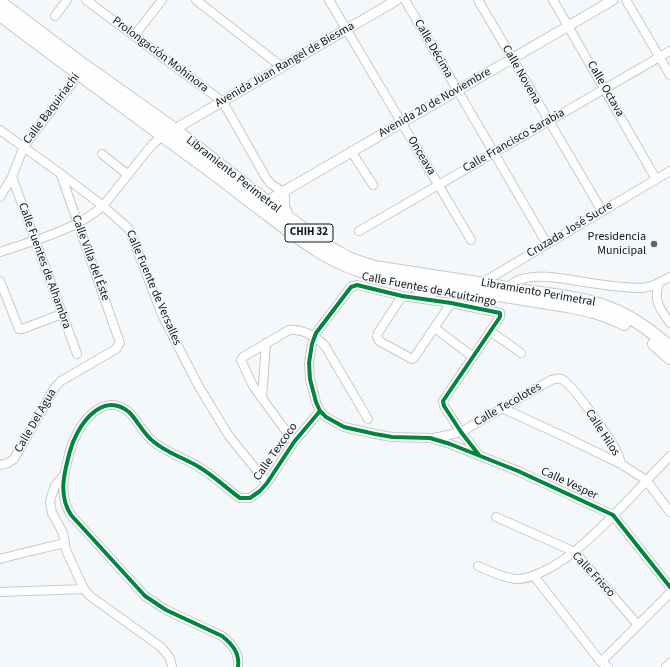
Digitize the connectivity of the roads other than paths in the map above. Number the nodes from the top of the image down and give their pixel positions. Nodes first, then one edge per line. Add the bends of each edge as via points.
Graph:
1 (67, 0) edge
2 (86, 0) edge
3 (162, 0) edge
4 (196, 0) edge
5 (329, 0) edge
6 (397, 0) edge
7 (405, 0) edge
8 (478, 0) edge
9 (553, 0) edge
10 (613, 0) edge
11 (626, 0) edge
12 (0, 2) edge
13 (0, 15) edge
14 (55, 16) dead end
15 (568, 26) junction
16 (346, 30) junction
17 (134, 36) junction
18 (670, 51) edge
19 (659, 57) junction
20 (512, 59) junction
21 (282, 67) junction
22 (82, 70) junction
23 (670, 75) edge
24 (604, 89) junction
25 (457, 90) junction
26 (223, 102) junction
27 (548, 121) junction
28 (401, 123) junction
29 (0, 130) edge
30 (169, 132) junction
31 (24, 146) junction
32 (351, 152) junction
33 (494, 152) junction
34 (102, 154) dead end
35 (670, 171) edge
36 (60, 174) junction
37 (128, 175) junction
38 (12, 177) junction
39 (656, 179) junction
40 (372, 185) dead end
41 (438, 185) junction
42 (283, 192) junction
43 (0, 196) edge
44 (262, 204) junction
45 (103, 206) junction
46 (602, 211) junction
47 (288, 218) junction
48 (78, 223) junction
49 (359, 231) dead end
50 (34, 240) junction
51 (471, 240) dead end
52 (547, 244) junction
53 (0, 252) edge
54 (670, 278) edge
55 (0, 281) edge
56 (407, 281) junction
57 (481, 283) junction
58 (660, 283) junction
59 (470, 291) junction
60 (504, 292) junction
61 (402, 296) junction
62 (452, 301) junction
63 (62, 314) junction
64 (670, 322) edge
65 (435, 328) junction
66 (490, 331) junction
67 (314, 337) junction
68 (120, 343) joint
69 (266, 343) junction
70 (670, 347) edge
71 (522, 353) dead end
72 (77, 354) dead end
73 (473, 357) junction
74 (670, 358) edge
75 (562, 379) joint
76 (262, 398) junction
77 (502, 408) junction
78 (320, 411) junction
79 (368, 419) dead end
80 (460, 432) junction
81 (430, 438) junction
82 (294, 442) junction
83 (479, 455) junction
84 (670, 456) edge
85 (621, 464) junction
86 (0, 465) edge
87 (64, 474) junction
88 (646, 480) junction
89 (267, 483) junction
90 (670, 512) edge
91 (613, 515) junction
92 (496, 518) dead end
93 (65, 544) junction
94 (575, 552) junction
95 (0, 559) edge
96 (478, 566) dead end
97 (534, 576) junction
98 (84, 588) junction
99 (670, 588) edge
100 (0, 592) edge
101 (670, 593) edge
102 (638, 625) junction
103 (670, 663) edge
104 (605, 665) edge
105 (172, 667) edge
106 (238, 667) edge
107 (666, 667) edge

1 - 14 street
2 - 17 street, Prolongación Mohinora
3 - 17 street
4 - 21 street
5 - 16 street, Onceava
6 - 16 street, Avenida Juan Rangel de Biesma
7 - 25 street, Calle Décima
8 - 20 street, Calle Novena
9 - 15 street, Calle Octava
10 - 15 street, Avenida 20 de Noviembre
11 - 19 street
12 - 22 main road, Libramiento Perimetral / CHIH 32
13 - 22 main road, Libramiento Perimetral / CHIH 32
15 - 20 street, Avenida 20 de Noviembre
15 - 24 street, Calle Octava
16 - 21 street, Avenida Juan Rangel de Biesma
16 - 28 street, Onceava
17 - 26 street, Prolongación Mohinora
18 - 19 street, Calle Francisco Sarabia
19 - 23 street
19 - 24 street, Calle Francisco Sarabia
20 - 25 street, Avenida 20 de Noviembre
20 - 27 street, Calle Novena
21 - 26 street, Avenida Juan Rangel de Biesma
22 - 30 main road, Libramiento Perimetral / CHIH 32
22 - 31 street, Calle Baquiriachi
24 - 27 street, Calle Francisco Sarabia
24 - 39 street, Calle Octava
25 - 28 street, Avenida 20 de Noviembre
25 - 33 street, Calle Décima
26 - 30 street, Avenida Juan Rangel de Biesma
26 - 42 street, Prolongación Mohinora via 266,178
27 - 33 street, Calle Francisco Sarabia
27 - 46 street, Calle Novena
28 - 32 street, Avenida 20 de Noviembre
28 - 41 street, Onceava
29 - 31 street, Calle Fuente de Versalles
30 - 37 street via 153,144
30 - 44 main road, Libramiento Perimetral / CHIH 32
31 - 36 street, Calle Fuente de Versalles
31 - 38 street, Calle Baquiriachi
32 - 40 street
32 - 42 street, Avenida 20 de Noviembre
33 - 41 street, Calle Francisco Sarabia
33 - 52 street, Calle Décima
34 - 37 street
35 - 39 street, Cruzada José Sucre
36 - 45 street, Calle Fuente de Versalles
36 - 48 street, Calle Villa del Éste
37 - 45 street
38 - 43 street, Calle Baquiriachi
38 - 50 street, Calle Fuentes de Alhambra
39 - 46 street, Cruzada José Sucre
41 - 49 street, Calle Francisco Sarabia
41 - 51 street, Onceava
42 - 44 street, Avenida 20 de Noviembre
42 - 47 main road via 283,207
44 - 47 main road, Libramiento Perimetral / CHIH 32
44 - 56 main road, Libramiento Perimetral / CHIH 32 via 320,253 361,272
45 - 48 street
45 - 89 street, Calle Fuente de Versalles via 129,229 163,316 198,385 229,436
46 - 52 street, Cruzada José Sucre
47 - 57 main road, Libramiento Perimetral / CHIH 32 via 328,247 360,263
48 - 50 street
48 - 68 street, Calle Villa del Éste
50 - 53 street
50 - 63 street, Calle Fuentes de Alhambra
52 - 57 street, Cruzada José Sucre
54 - 58 street
55 - 63 street via 17,328 20,330
56 - 59 main road, Libramiento Perimetral / CHIH 32
56 - 62 street via 422,293
57 - 59 street, Cruzada José Sucre
57 - 60 main road, Libramiento Perimetral / CHIH 32
58 - 60 street via 647,288 634,288 537,277 519,280
58 - 64 street via 657,300
59 - 60 main road, Libramiento Perimetral / CHIH 32
60 - 62 street via 491,302
60 - 70 main road, Libramiento Perimetral / CHIH 32 via 582,300 612,309 644,326
60 - 74 main road, Libramiento Perimetral / CHIH 32 via 609,317 647,338
61 - 62 street, Calle Fuentes de Acuitzingo
61 - 65 street via 378,333 379,341 413,359
61 - 67 street, Calle Fuentes de Acuitzingo via 353,286
62 - 65 street
62 - 66 street, Calle Fuentes de Acuitzingo via 498,312 500,317
63 - 72 street, Calle Fuentes de Alhambra
65 - 73 street
66 - 71 street
66 - 73 street
67 - 69 street via 297,330 289,330
67 - 78 street via 309,363 310,379
67 - 79 street via 325,346
68 - 86 street, Calle Del Agua via 116,349 55,387 12,461
69 - 76 street
69 - 76 street via 241,360
73 - 80 street via 443,401
75 - 77 street, Calle Tecolotes via 551,380
75 - 85 street, Calle Hilos via 571,387 605,433
76 - 82 street
77 - 80 street, Calle Tecolotes
77 - 85 street
78 - 81 street via 344,426 392,437
78 - 82 street, Calle Texcoco
80 - 81 street, Calle Tecolotes
80 - 83 street
81 - 83 street, Calle Vesper
82 - 89 street, Calle Texcoco
83 - 91 street, Calle Vesper
84 - 88 street
85 - 88 street, Calle Hilos
87 - 89 street, Calle Texcoco via 70,450 84,421 93,412 112,405 129,412 154,442 198,467 240,498 255,496
87 - 93 street via 55,486 50,502
87 - 106 street via 63,498 66,508 82,528 154,603 230,642 236,650
88 - 90 street
88 - 91 street
91 - 94 street
91 - 99 street, Calle Vesper
92 - 94 street, Calle Frisco
93 - 95 street
93 - 98 street via 70,561
94 - 97 street
94 - 102 street, Calle Frisco
96 - 97 street via 516,579
97 - 104 street
98 - 100 street
98 - 105 street via 90,596 161,647 170,658
101 - 102 street
102 - 104 street
103 - 107 street

